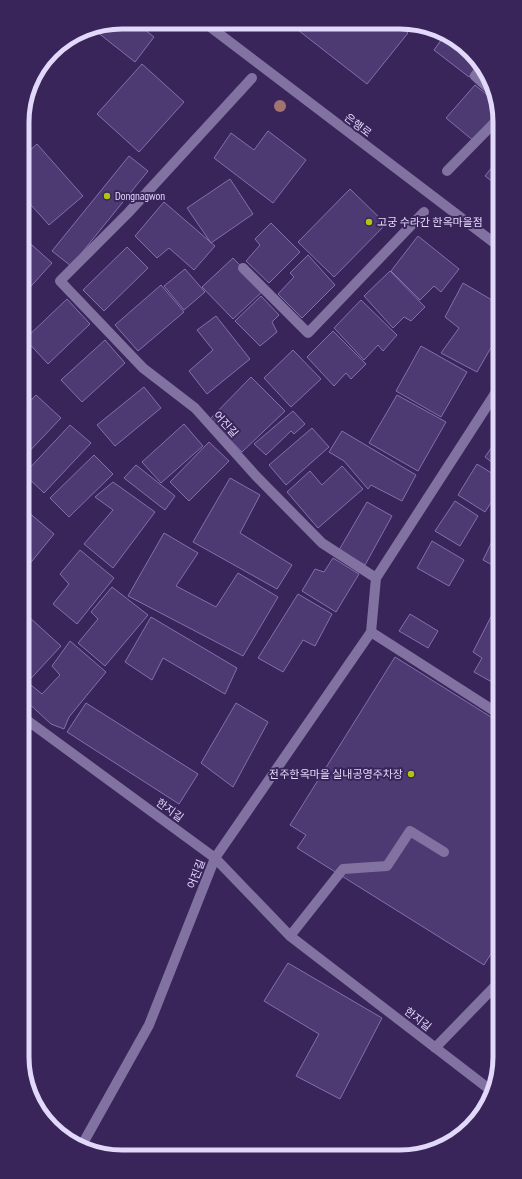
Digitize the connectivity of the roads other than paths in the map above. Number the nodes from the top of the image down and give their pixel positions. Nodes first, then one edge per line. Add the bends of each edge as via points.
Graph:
1 (214, 29) edge
2 (478, 71) edge
3 (252, 78) dead end
4 (486, 86) edge
5 (493, 124) edge
6 (447, 171) dead end
7 (424, 212) dead end
8 (493, 242) edge
9 (243, 268) dead end
10 (493, 397) edge
11 (376, 578) junction
12 (371, 632) junction
13 (493, 710) edge
14 (29, 722) edge
15 (444, 852) dead end
16 (215, 858) junction
17 (290, 936) junction
18 (493, 989) edge
19 (435, 1048) junction
20 (488, 1088) edge
21 (84, 1141) edge

1 - 8 street, 은행로
2 - 4 street via 475,76
3 - 11 street, 어진길 via 128,213 60,281 143,368 195,408 256,476 322,543
5 - 6 street
7 - 9 street via 308,333
10 - 11 street, 어진길
11 - 12 street, 어진길
12 - 13 street
12 - 16 street, 어진길
14 - 16 street, 한지길
15 - 17 street via 410,831 387,866 343,869
16 - 17 street, 한지길
16 - 21 street, 어진길 via 149,1025
17 - 19 street, 한지길
18 - 19 street
19 - 20 street, 한지길

